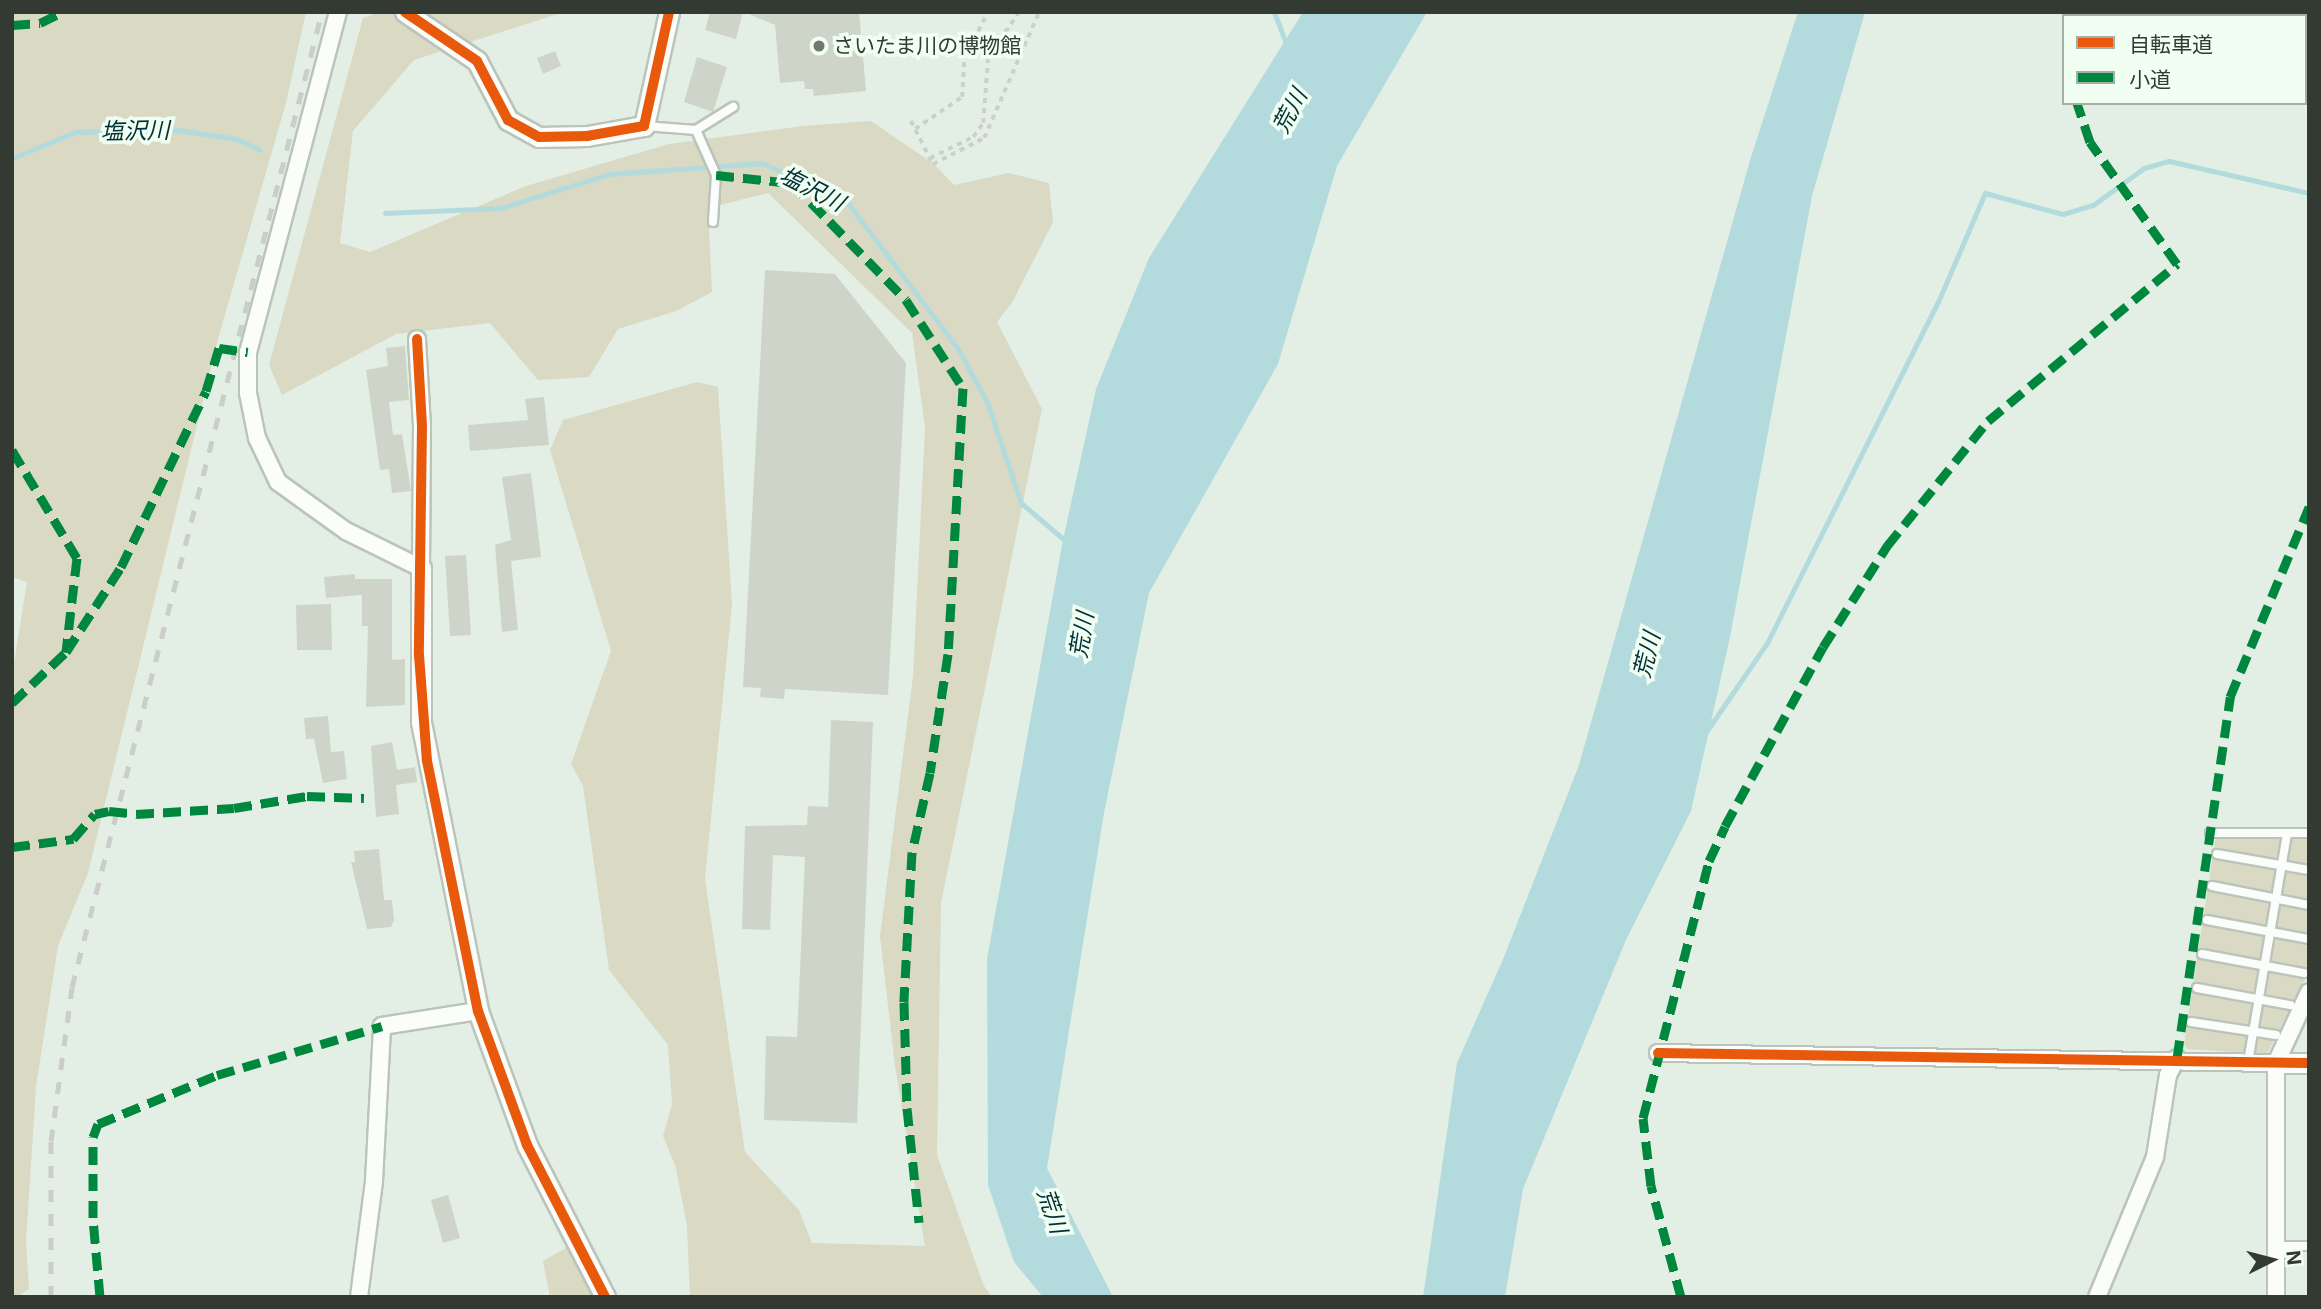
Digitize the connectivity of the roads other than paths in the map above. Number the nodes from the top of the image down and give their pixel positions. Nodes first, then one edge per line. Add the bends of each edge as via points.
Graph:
1 (338, 12) edge
2 (405, 12) edge
3 (669, 12) edge
4 (733, 107) dead end
5 (644, 126) junction
6 (696, 130) junction
7 (713, 222) dead end
8 (417, 339) dead end
9 (421, 568) junction
10 (2210, 833) dead end
11 (2287, 833) junction
12 (2309, 833) edge
13 (2217, 854) dead end
14 (2281, 865) junction
15 (2309, 870) edge
16 (2212, 886) dead end
17 (2276, 898) junction
18 (2309, 905) edge
19 (2207, 920) dead end
20 (2270, 932) junction
21 (2309, 939) edge
22 (2202, 954) dead end
23 (2264, 965) junction
24 (2304, 972) dead end
25 (2197, 988) dead end
26 (2309, 992) edge
27 (2259, 999) junction
28 (2290, 1005) dead end
29 (478, 1011) junction
30 (2191, 1022) dead end
31 (2253, 1031) junction
32 (2276, 1035) dead end
33 (1658, 1053) dead end
34 (2177, 1058) junction
35 (2248, 1062) junction
36 (2276, 1063) junction
37 (2309, 1063) edge
38 (2276, 1246) junction
39 (2309, 1246) edge
40 (359, 1297) edge
41 (605, 1297) edge
42 (2097, 1297) edge
43 (2276, 1297) edge

1 - 9 street via 248,352 248,393 257,438 278,482 346,531
2 - 5 street via 477,61 508,120 539,137 587,136
3 - 5 street
4 - 6 lane
5 - 6 lane
6 - 7 lane via 716,175
8 - 9 street
9 - 29 street via 421,722
10 - 11 lane
11 - 12 lane
11 - 14 lane
13 - 14 lane
14 - 15 lane
14 - 17 lane
16 - 17 lane
17 - 18 lane
17 - 20 lane
19 - 20 lane
20 - 21 lane
20 - 23 lane
22 - 23 lane
23 - 24 lane
23 - 27 lane
25 - 27 lane
26 - 36 street
27 - 28 lane
27 - 31 lane
29 - 40 street via 382,1026 374,1181
29 - 41 street via 527,1145
30 - 31 lane
31 - 32 lane
31 - 35 lane
33 - 34 street
34 - 35 street
34 - 42 street via 2168,1075 2155,1157
35 - 36 street
36 - 37 street
36 - 38 street
38 - 39 lane
38 - 43 street

